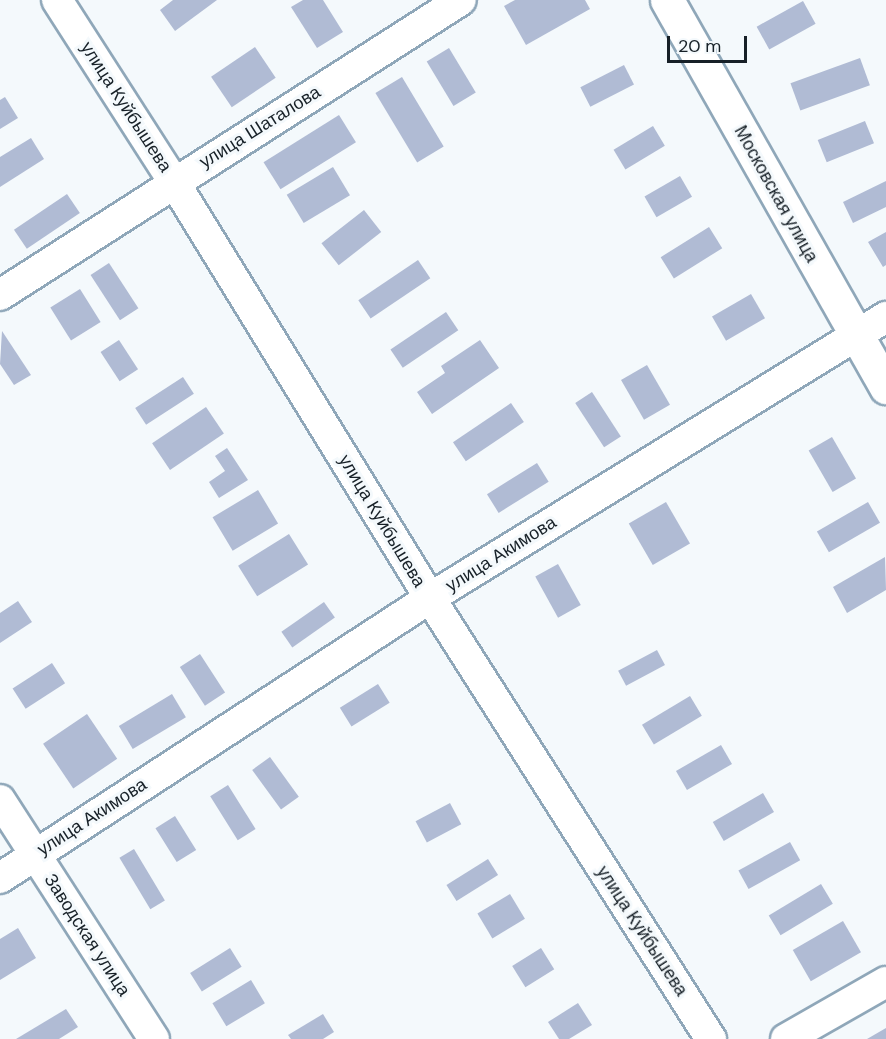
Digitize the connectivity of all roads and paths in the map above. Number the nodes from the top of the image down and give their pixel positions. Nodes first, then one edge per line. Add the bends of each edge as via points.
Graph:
1 (57, 0) edge
2 (461, 0) edge
3 (667, 0) edge
4 (174, 182) junction
5 (0, 295) edge
6 (886, 317) edge
7 (856, 334) junction
8 (886, 387) edge
9 (430, 598) junction
10 (0, 800) edge
11 (34, 855) junction
12 (0, 878) edge
13 (886, 982) edge
14 (154, 1039) edge
15 (711, 1039) edge
16 (786, 1039) edge

1 - 4 street, улица Куйбышева
2 - 4 street, улица Шаталова
3 - 7 street, Московская улица
4 - 5 street, улица Шаталова
4 - 9 street, улица Куйбышева
6 - 7 street, улица Акимова
7 - 8 street, Московская улица
7 - 9 street, улица Акимова
9 - 11 street, улица Акимова
9 - 15 street, улица Куйбышева
10 - 11 street, Заводская улица
11 - 12 street, улица Акимова
11 - 14 street, Заводская улица
13 - 16 street

